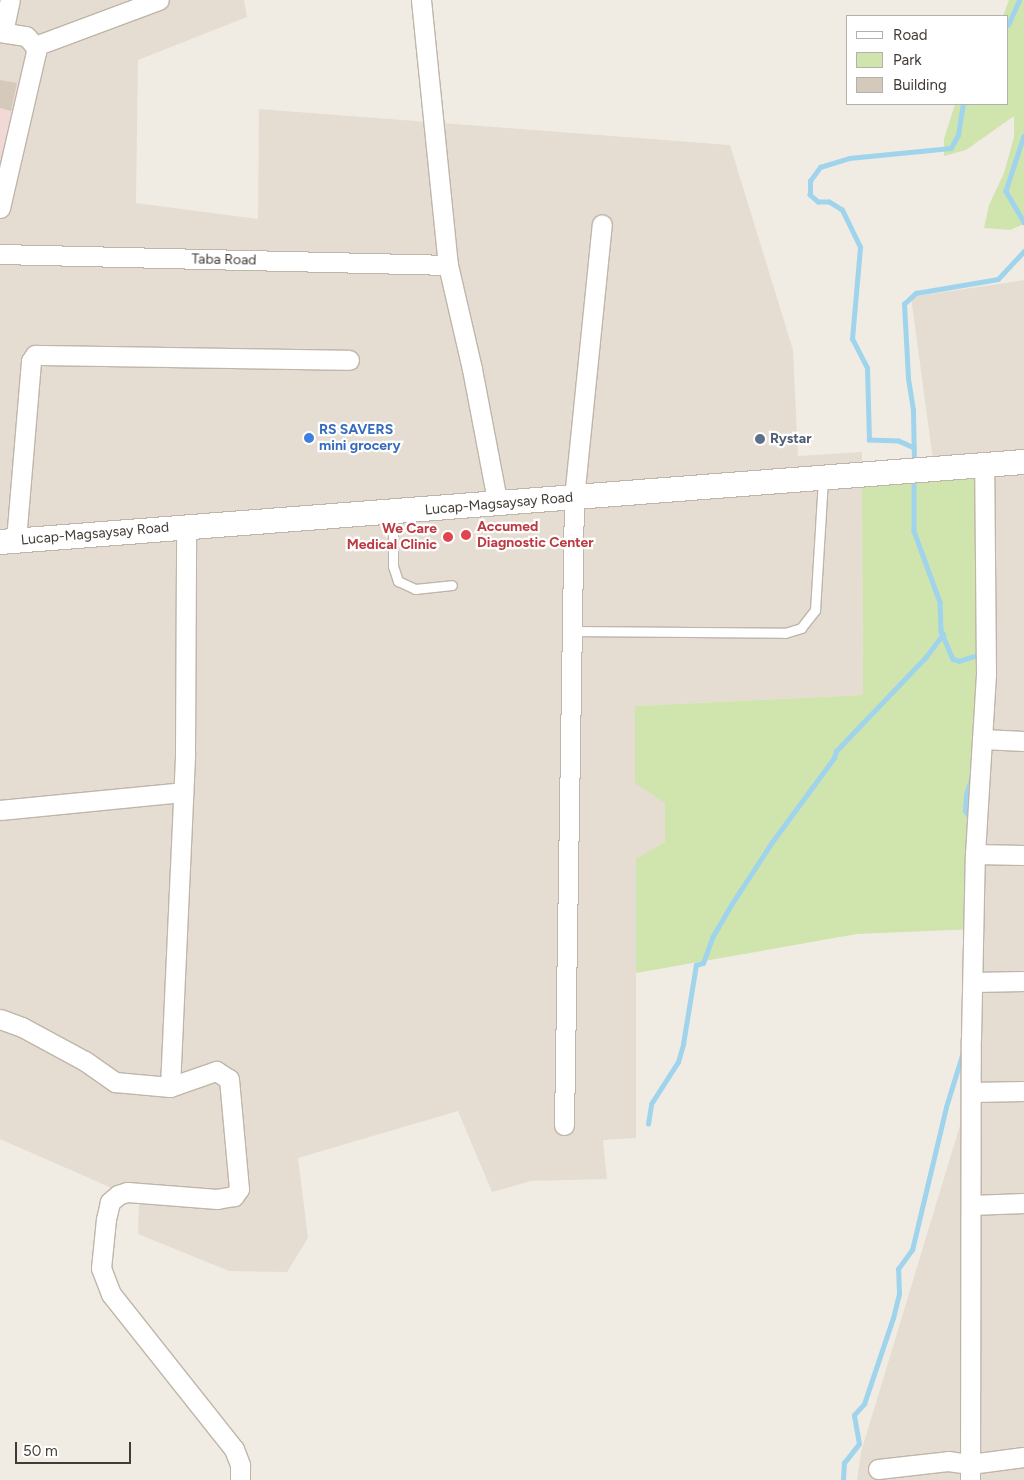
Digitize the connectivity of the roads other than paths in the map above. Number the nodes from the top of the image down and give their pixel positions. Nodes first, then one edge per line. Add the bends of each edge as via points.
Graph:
1 (10, 0) edge
2 (160, 0) edge
3 (421, 0) edge
4 (2, 32) edge
5 (35, 46) junction
6 (0, 208) edge
7 (602, 224) dead end
8 (0, 254) edge
9 (448, 265) junction
10 (349, 360) dead end
11 (1024, 462) edge
12 (984, 464) junction
13 (823, 477) junction
14 (574, 498) junction
15 (498, 505) junction
16 (392, 512) junction
17 (186, 526) junction
18 (8, 541) edge
19 (452, 585) dead end
20 (570, 631) junction
21 (982, 739) junction
22 (1024, 740) edge
23 (183, 792) junction
24 (0, 810) edge
25 (975, 854) junction
26 (1024, 855) edge
27 (1024, 981) edge
28 (973, 982) junction
29 (0, 1019) edge
30 (170, 1087) junction
31 (1024, 1091) edge
32 (972, 1092) junction
33 (564, 1125) dead end
34 (1024, 1203) edge
35 (972, 1205) junction
36 (1024, 1458) edge
37 (878, 1469) dead end
38 (970, 1472) edge
39 (240, 1480) edge

1 - 4 street
2 - 5 street
3 - 9 street
4 - 5 street via 26,36
5 - 6 street via 32,78
7 - 14 street
8 - 9 street, Taba Road
9 - 15 street
10 - 18 street via 36,356 31,362
11 - 12 street, Lucap-Magsaysay Road
12 - 13 street, Lucap-Magsaysay Road via 857,477
12 - 21 street via 986,674
13 - 14 street, Lucap-Magsaysay Road
13 - 20 lane via 815,610 801,628 785,633
14 - 15 street, Lucap-Magsaysay Road
14 - 20 street
15 - 16 street, Lucap-Magsaysay Road
16 - 17 street, Lucap-Magsaysay Road
16 - 19 lane via 392,566 398,581 415,589
17 - 18 street, Lucap-Magsaysay Road
17 - 23 street
20 - 33 street
21 - 22 street
21 - 25 street
23 - 24 street
23 - 30 street
25 - 26 street
25 - 28 street
27 - 28 street
28 - 32 street
29 - 30 street via 22,1026 85,1061 115,1082
30 - 39 street via 216,1070 229,1079 239,1189 228,1199 127,1192 118,1195 110,1202 106,1219 102,1268 111,1294 234,1449 240,1465
31 - 32 street
32 - 35 street
34 - 35 street
35 - 38 street
36 - 38 street
37 - 38 street via 948,1461

